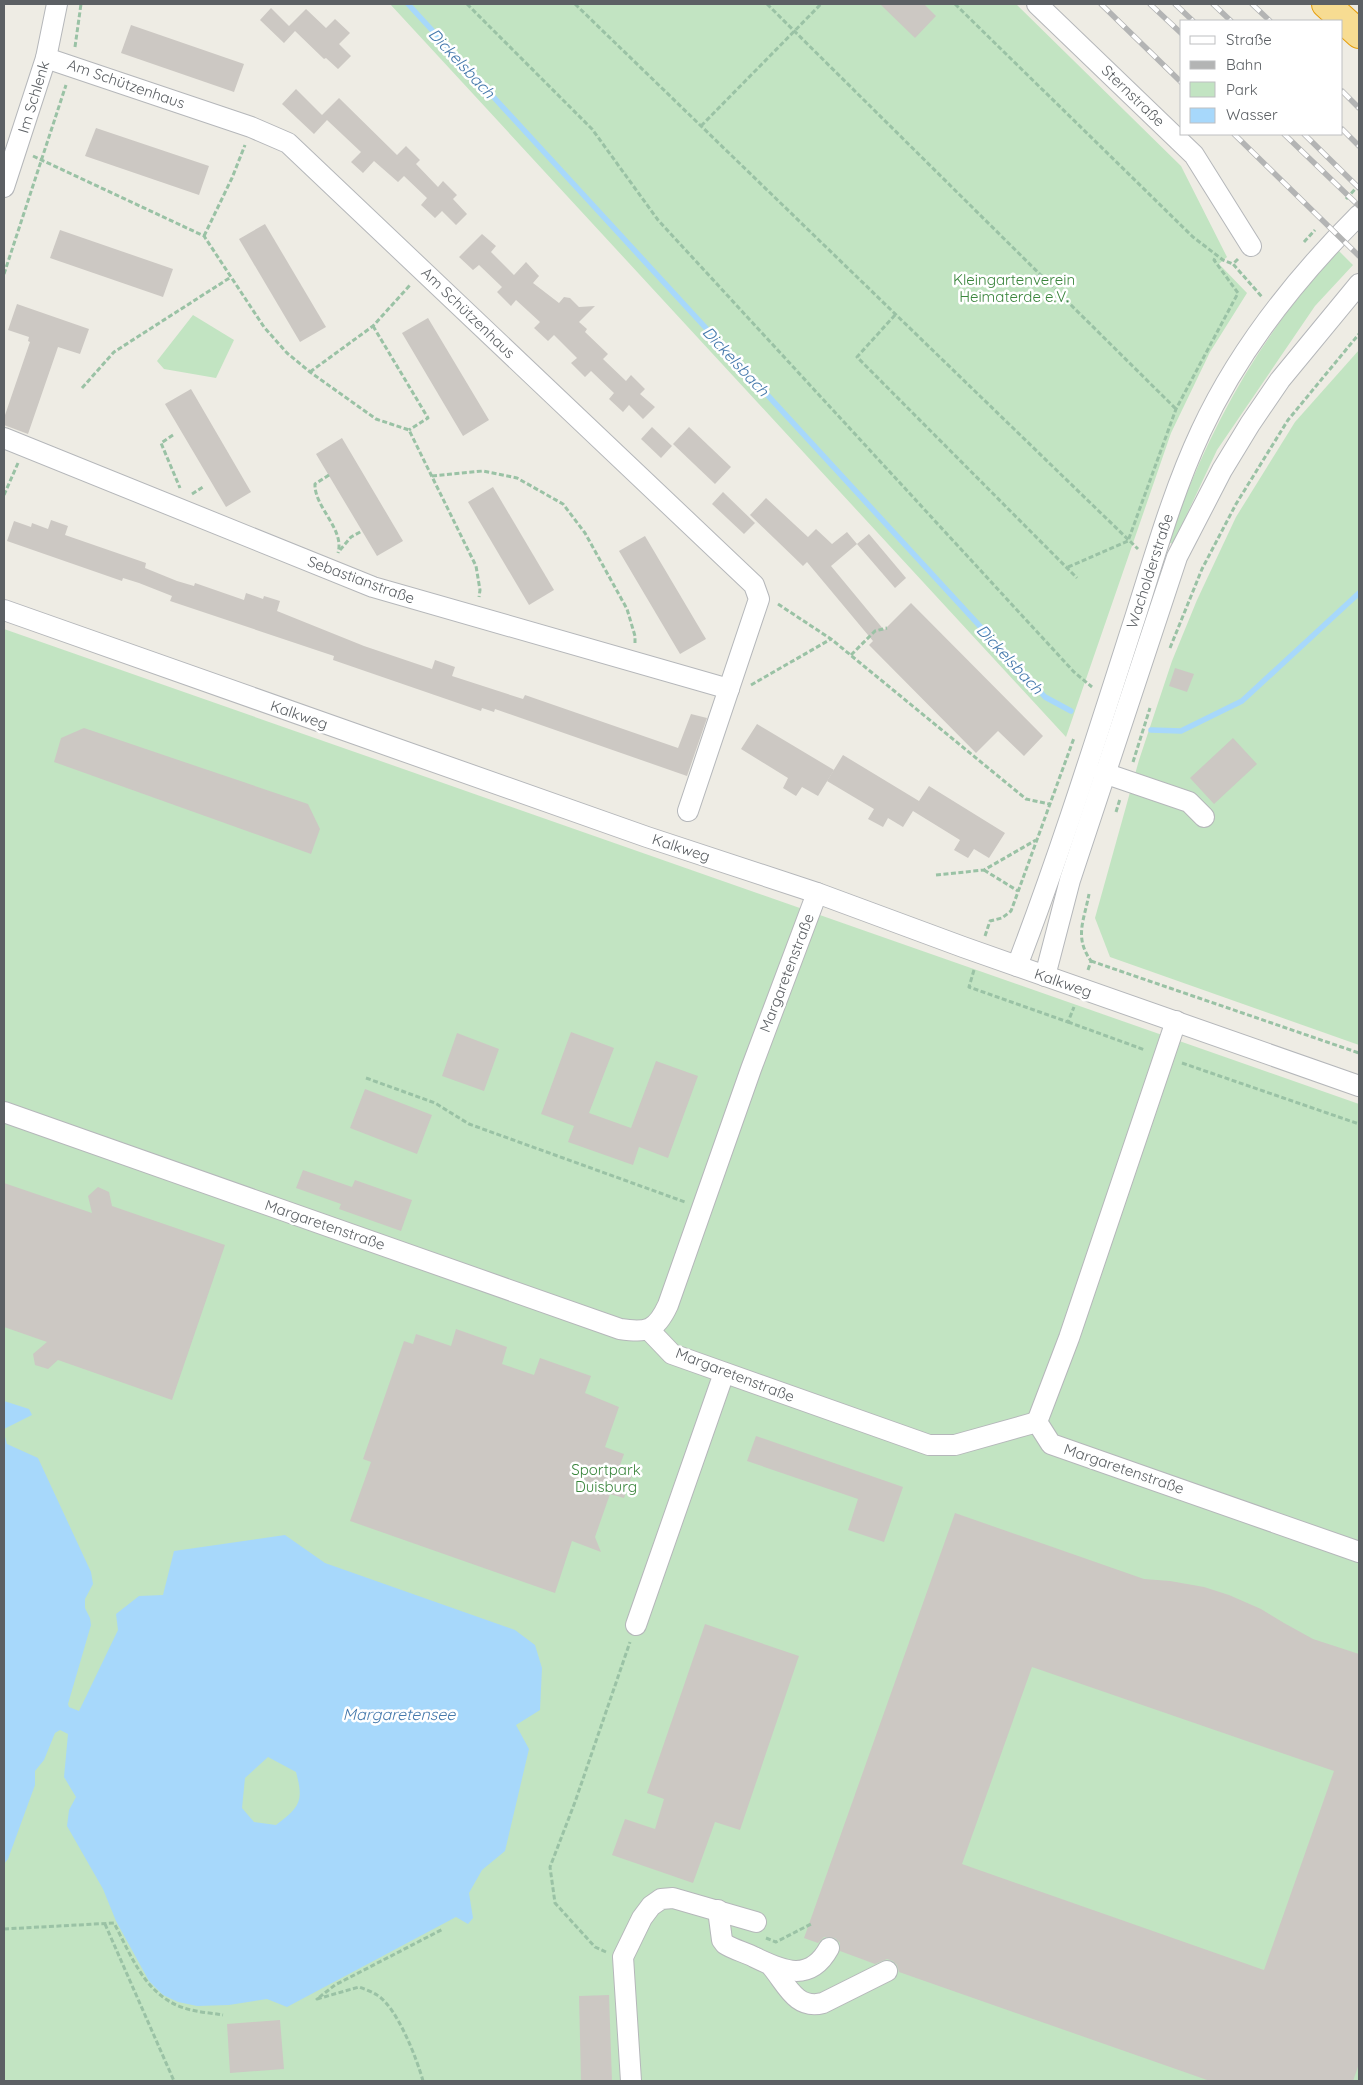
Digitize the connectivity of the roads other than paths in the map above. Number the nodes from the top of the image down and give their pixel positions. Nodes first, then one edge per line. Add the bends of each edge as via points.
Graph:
1 (56, 4) edge
2 (1037, 4) edge
3 (1326, 4) edge
4 (1359, 34) edge
5 (46, 58) junction
6 (4, 187) edge
7 (1359, 215) edge
8 (1251, 246) road end
9 (1359, 284) edge
10 (4, 438) edge
11 (4, 610) edge
12 (729, 688) junction
13 (1104, 773) junction
14 (688, 812) dead end
15 (1204, 817) dead end
16 (817, 893) junction
17 (1017, 966) junction
18 (1045, 976) junction
19 (1176, 1021) junction
20 (1359, 1086) edge
21 (4, 1112) edge
22 (648, 1330) junction
23 (724, 1373) junction
24 (1037, 1422) junction
25 (1359, 1552) edge
26 (636, 1625) road end
27 (718, 1910) junction
28 (756, 1922) dead end
29 (829, 1948) dead end
30 (772, 1967) junction
31 (887, 1971) dead end
32 (631, 2081) edge

1 - 5 street, Im Schlenk
2 - 8 street, Sternstraße via 1194,155
3 - 4 highway
5 - 6 street, Im Schlenk
5 - 12 street, Am Schützenhaus via 251,127 288,143 754,585 759,599
7 - 17 street, Wacholderstraße via 1274,310 1235,369 1202,430 1174,496 1086,770
9 - 13 street, Wacholderstraße via 1280,380 1250,424 1200,512 1177,557
10 - 12 street, Sebastianstraße via 373,587
11 - 16 street, Kalkweg via 637,834
12 - 14 street
13 - 15 street via 1188,802
13 - 18 street, Wacholderstraße via 1070,880
16 - 17 street, Kalkweg
16 - 22 street, Margaretenstraße via 668,1305 661,1320
17 - 18 street, Kalkweg
18 - 19 street, Kalkweg
19 - 20 street, Kalkweg
19 - 24 street via 1069,1338
21 - 22 street, Margaretenstraße via 620,1329
22 - 23 street, Margaretenstraße via 672,1354
23 - 24 street, Margaretenstraße via 929,1445 955,1445
23 - 26 street
24 - 25 street, Margaretenstraße via 1051,1444
27 - 28 street
27 - 30 street via 725,1944
27 - 32 street via 673,1898 662,1899 651,1906 642,1918 623,1957
29 - 30 street via 822,1960 806,1969 787,1971
30 - 31 street via 794,1997 815,2005

